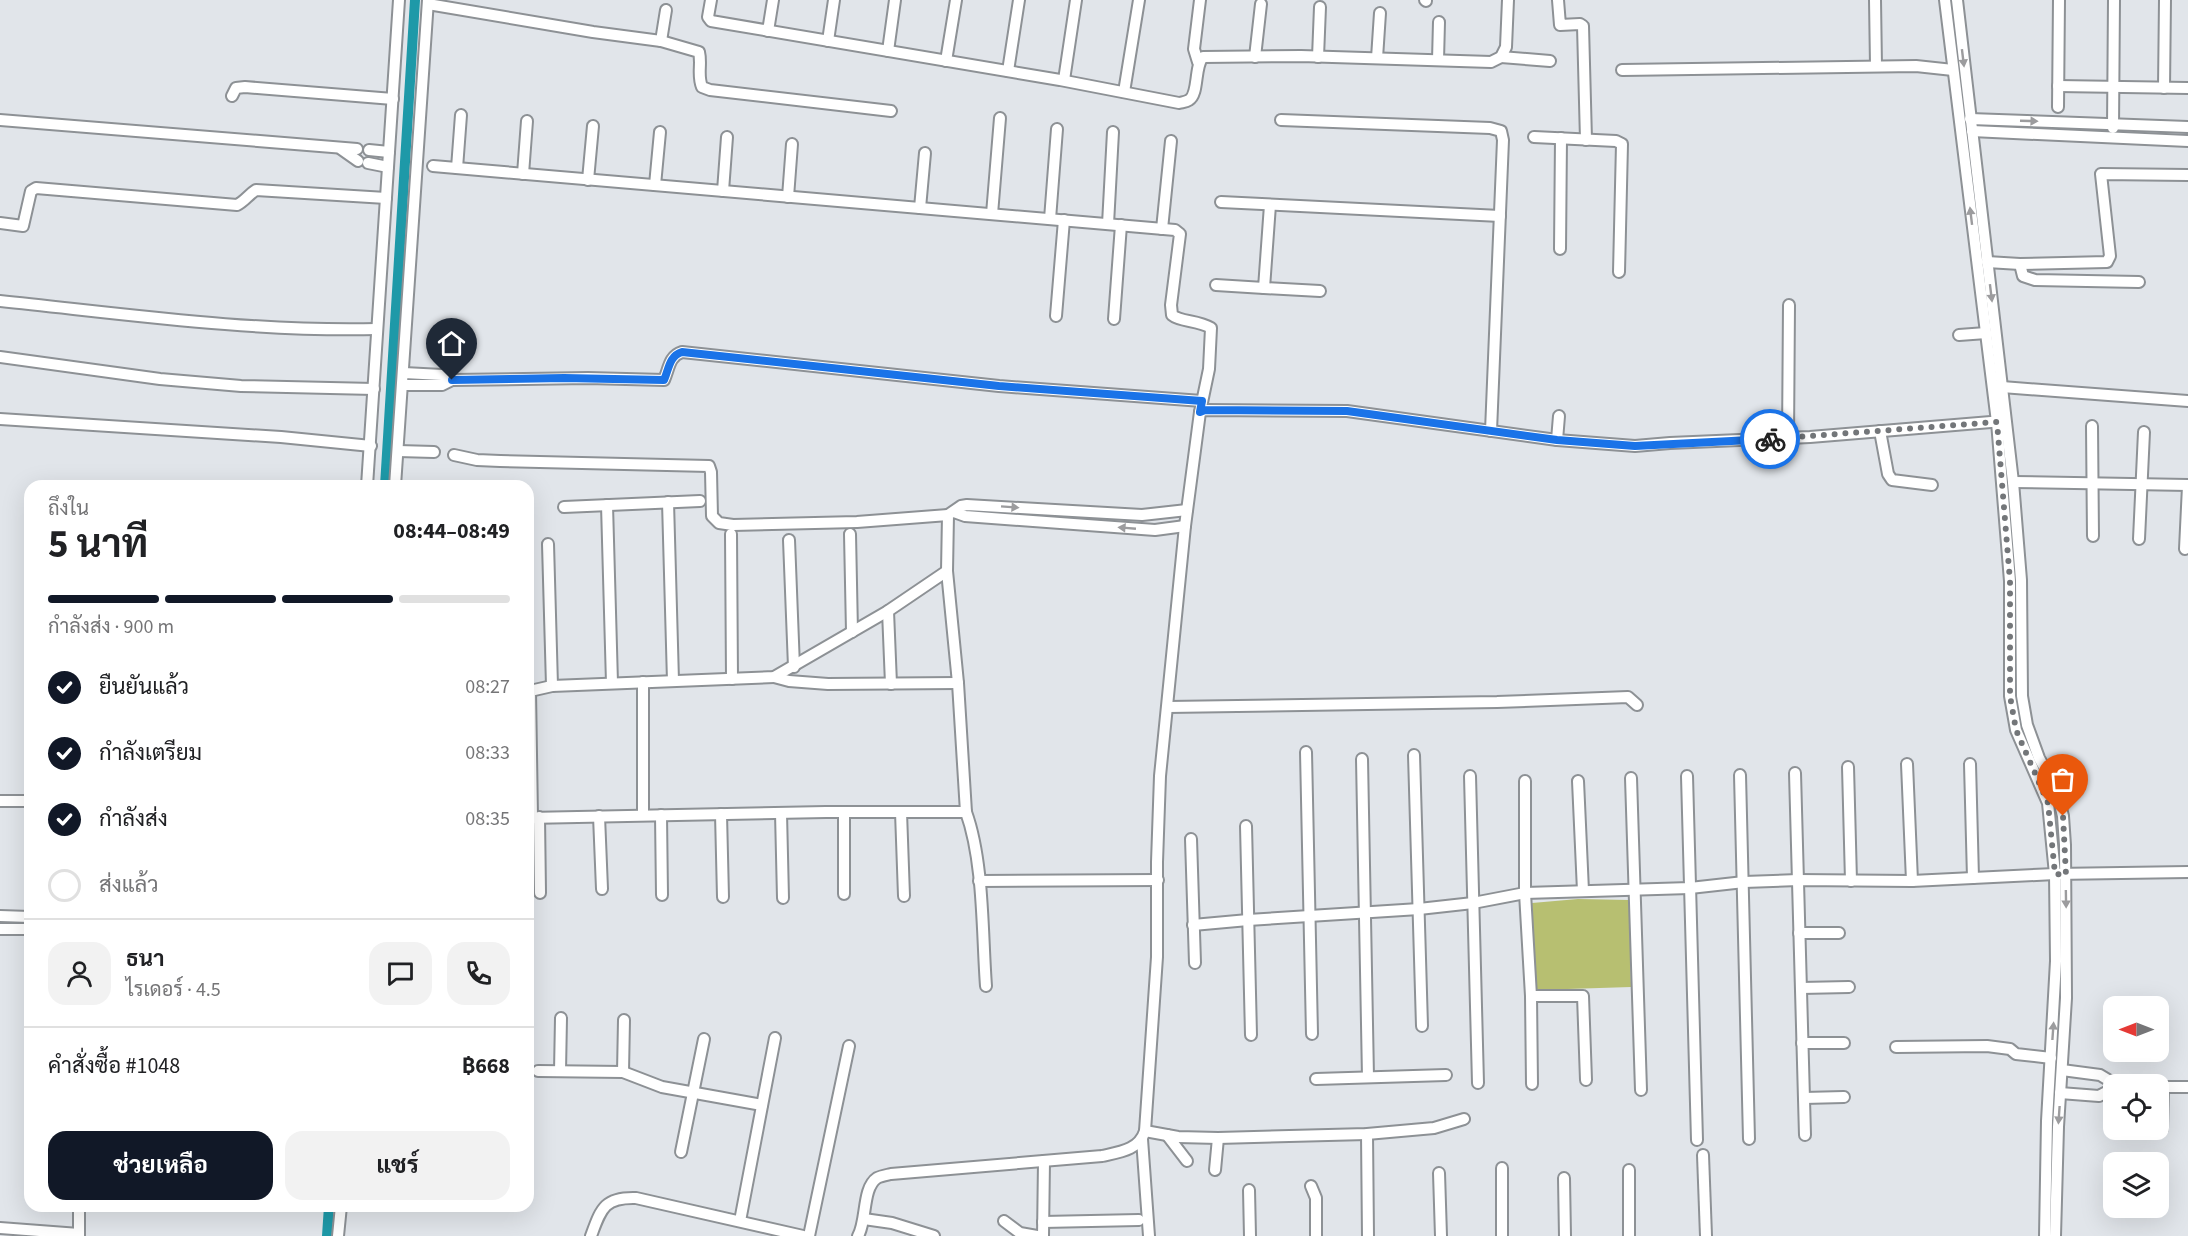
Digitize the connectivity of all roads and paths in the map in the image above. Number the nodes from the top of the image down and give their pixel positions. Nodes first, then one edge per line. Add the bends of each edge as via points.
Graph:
1 (399, 0) edge
2 (711, 0) edge
3 (772, 0) edge
4 (834, 0) edge
5 (896, 0) edge
6 (956, 0) edge
7 (1019, 0) edge
8 (1076, 0) edge
9 (1140, 0) edge
10 (1200, 0) edge
11 (1508, 0) edge
12 (1558, 0) edge
13 (1875, 0) edge
14 (1945, 0) edge
15 (1957, 0) edge
16 (2059, 0) edge
17 (2114, 0) edge
18 (2165, 0) edge
19 (428, 2) edge
20 (1260, 4) dead end
21 (1320, 7) dead end
22 (666, 10) dead end
23 (1380, 13) dead end
24 (1439, 22) dead end
25 (768, 31) junction
26 (661, 40) junction
27 (828, 41) junction
28 (888, 51) junction
29 (1255, 57) junction
30 (1318, 57) junction
31 (1501, 57) junction
32 (1377, 58) junction
33 (1438, 60) junction
34 (946, 61) junction
35 (1550, 61) dead end
36 (1198, 62) junction
37 (1876, 66) junction
38 (1622, 70) dead end
39 (1953, 70) junction
40 (1008, 71) junction
41 (1064, 80) junction
42 (2058, 86) junction
43 (2113, 87) junction
44 (2164, 88) junction
45 (2188, 88) edge
46 (1124, 92) junction
47 (232, 96) dead end
48 (393, 99) junction
49 (2058, 107) dead end
50 (891, 111) dead end
51 (461, 115) dead end
52 (1000, 118) dead end
53 (1970, 119) junction
54 (0, 120) edge
55 (1281, 120) dead end
56 (527, 121) dead end
57 (2113, 123) junction
58 (593, 126) dead end
59 (2188, 127) edge
60 (1057, 129) dead end
61 (1972, 131) junction
62 (660, 132) dead end
63 (1113, 132) dead end
64 (1534, 136) dead end
65 (727, 137) dead end
66 (2113, 137) junction
67 (1561, 138) junction
68 (1586, 140) junction
69 (1171, 141) dead end
70 (2188, 141) edge
71 (792, 144) dead end
72 (341, 148) junction
73 (389, 152) junction
74 (925, 153) dead end
75 (388, 166) junction
76 (433, 166) dead end
77 (457, 168) junction
78 (523, 174) junction
79 (2188, 175) edge
80 (588, 180) junction
81 (655, 185) junction
82 (723, 191) junction
83 (788, 197) junction
84 (386, 198) junction
85 (1221, 202) dead end
86 (1270, 205) junction
87 (920, 208) junction
88 (992, 214) junction
89 (1500, 216) junction
90 (1050, 219) junction
91 (1064, 220) junction
92 (0, 224) edge
93 (1108, 224) junction
94 (1121, 225) junction
95 (1162, 228) junction
96 (1560, 249) dead end
97 (1988, 262) junction
98 (2020, 264) junction
99 (1619, 272) dead end
100 (2139, 282) dead end
101 (1216, 285) dead end
102 (1264, 288) junction
103 (1320, 291) dead end
104 (0, 301) edge
105 (1789, 305) dead end
106 (1056, 316) dead end
107 (1114, 320) dead end
108 (377, 329) junction
109 (1986, 333) junction
110 (1959, 335) dead end
111 (0, 357) edge
112 (404, 373) junction
113 (452, 380) junction
114 (403, 385) junction
115 (2002, 387) junction
116 (374, 389) junction
117 (2188, 401) edge
118 (1201, 406) junction
119 (1558, 416) dead end
120 (0, 418) edge
121 (2002, 422) junction
122 (2092, 426) dead end
123 (1491, 431) junction
124 (1880, 431) junction
125 (2144, 432) dead end
126 (1788, 438) junction
127 (1557, 440) junction
128 (370, 446) junction
129 (398, 451) junction
130 (434, 452) dead end
131 (454, 455) dead end
132 (368, 480) edge
133 (396, 480) edge
134 (2013, 482) junction
135 (2092, 482) junction
136 (2140, 483) junction
137 (1932, 485) dead end
138 (2188, 485) edge
139 (700, 501) dead end
140 (668, 502) junction
141 (607, 505) junction
142 (564, 507) dead end
143 (1187, 510) junction
144 (951, 514) junction
145 (1185, 526) junction
146 (731, 534) dead end
147 (850, 534) dead end
148 (2093, 536) dead end
149 (2139, 538) dead end
150 (789, 540) dead end
151 (548, 544) dead end
152 (2185, 549) dead end
153 (947, 571) junction
154 (888, 611) junction
155 (852, 632) junction
156 (794, 667) junction
157 (774, 677) junction
158 (732, 679) junction
159 (673, 681) junction
160 (643, 682) junction
161 (612, 683) junction
162 (958, 683) junction
163 (891, 684) junction
164 (552, 686) junction
165 (534, 690) edge
166 (1636, 705) dead end
167 (1168, 707) junction
168 (1306, 752) dead end
169 (1414, 755) dead end
170 (1362, 759) dead end
171 (1907, 764) dead end
172 (1970, 764) dead end
173 (1848, 767) dead end
174 (1795, 773) dead end
175 (1740, 775) dead end
176 (1470, 776) dead end
177 (1687, 776) dead end
178 (1631, 778) dead end
179 (1525, 781) dead end
180 (1578, 781) dead end
181 (0, 801) edge
182 (24, 801) edge
183 (844, 812) junction
184 (901, 812) junction
185 (966, 812) junction
186 (781, 813) junction
187 (722, 814) junction
188 (643, 815) junction
189 (661, 815) junction
190 (599, 816) junction
191 (534, 817) edge
192 (1246, 826) dead end
193 (534, 828) edge
194 (1191, 839) dead end
195 (2188, 872) edge
196 (2061, 874) junction
197 (1973, 878) junction
198 (1158, 880) junction
199 (1798, 880) junction
200 (979, 881) junction
201 (1851, 881) junction
202 (1912, 881) junction
203 (1744, 882) junction
204 (1690, 888) junction
205 (602, 889) dead end
206 (1634, 890) junction
207 (1583, 891) junction
208 (540, 893) dead end
209 (1525, 893) junction
210 (844, 894) dead end
211 (662, 895) dead end
212 (904, 896) dead end
213 (723, 897) dead end
214 (783, 898) dead end
215 (1473, 903) junction
216 (1419, 909) junction
217 (1364, 912) junction
218 (0, 916) edge
219 (1308, 916) junction
220 (24, 917) edge
221 (1248, 920) junction
222 (1193, 925) junction
223 (0, 929) edge
224 (24, 929) edge
225 (1799, 933) junction
226 (1839, 933) dead end
227 (1195, 963) dead end
228 (986, 986) dead end
229 (1850, 987) dead end
230 (1801, 988) junction
231 (1531, 996) junction
232 (561, 1018) dead end
233 (624, 1020) dead end
234 (1422, 1026) dead end
235 (1312, 1034) dead end
236 (1251, 1035) dead end
237 (775, 1038) dead end
238 (704, 1039) dead end
239 (1802, 1043) junction
240 (1844, 1043) dead end
241 (849, 1046) dead end
242 (1896, 1047) dead end
243 (2051, 1058) junction
244 (2062, 1070) junction
245 (538, 1071) dead end
246 (560, 1071) junction
247 (622, 1072) junction
248 (1446, 1075) dead end
249 (1368, 1077) junction
250 (2103, 1077) edge
251 (1316, 1079) dead end
252 (1586, 1080) dead end
253 (1478, 1083) dead end
254 (1532, 1084) dead end
255 (2188, 1087) edge
256 (2169, 1088) edge
257 (1641, 1090) dead end
258 (693, 1092) junction
259 (2060, 1093) junction
260 (2103, 1093) edge
261 (1844, 1097) dead end
262 (1804, 1098) junction
263 (762, 1105) junction
264 (1464, 1119) dead end
265 (1367, 1134) junction
266 (1143, 1135) junction
267 (1167, 1135) junction
268 (1805, 1135) dead end
269 (1218, 1138) junction
270 (1749, 1139) dead end
271 (1697, 1140) dead end
272 (681, 1152) dead end
273 (1703, 1155) dead end
274 (1044, 1161) junction
275 (1187, 1161) dead end
276 (1502, 1168) dead end
277 (1215, 1170) dead end
278 (1629, 1170) dead end
279 (1439, 1173) dead end
280 (1564, 1178) dead end
281 (1311, 1186) dead end
282 (1249, 1190) dead end
283 (79, 1212) edge
284 (340, 1212) edge
285 (864, 1220) junction
286 (1138, 1220) dead end
287 (740, 1221) junction
288 (1004, 1221) dead end
289 (1043, 1222) junction
290 (0, 1228) edge
291 (79, 1235) edge
292 (338, 1236) edge
293 (591, 1236) edge
294 (803, 1236) edge
295 (808, 1236) edge
296 (858, 1236) edge
297 (934, 1236) edge
298 (1037, 1236) edge
299 (1043, 1236) edge
300 (1149, 1236) edge
301 (1250, 1236) edge
302 (1316, 1236) edge
303 (1368, 1236) edge
304 (1441, 1236) edge
305 (1502, 1236) edge
306 (1565, 1236) edge
307 (1629, 1236) edge
308 (1706, 1236) edge
309 (2045, 1236) edge
310 (2055, 1236) edge

1 - 48 street
2 - 25 street via 711,21
3 - 25 street
4 - 27 street
5 - 28 street
6 - 34 street
7 - 40 street
8 - 41 street
9 - 46 street
10 - 36 street via 1194,49
11 - 31 street via 1506,47
12 - 68 street via 1560,25 1583,26
13 - 37 street
14 - 39 street
15 -> 53 street
16 - 42 street
17 - 43 street
18 - 44 street
19 - 26 street via 593,32
19 - 112 street
20 - 29 street
21 - 30 street
22 - 26 street
23 - 32 street
24 - 33 street
25 - 27 street
26 - 50 street via 699,52 699,81 710,90
27 - 28 street
28 - 34 street
29 - 30 street
29 - 36 street via 1203,57
30 - 32 street
31 - 33 street via 1491,62
31 - 35 street
32 - 33 street
34 - 40 street
36 - 46 street via 1189,100 1179,103
37 - 38 street
37 - 39 street
109 -> 39 street
40 - 41 street
41 - 46 street
42 - 43 street
42 - 49 street
43 - 44 street
43 - 57 street
44 - 45 street
47 - 48 street via 236,88 245,87
48 - 73 street
51 - 77 street
52 - 88 street
53 -> 57 street
53 - 61 street
54 - 72 street
55 - 89 street via 1501,131
56 - 78 street
57 - 59 street
57 - 66 street
58 - 80 street
60 - 90 street
61 - 66 street
61 - 97 street
62 - 81 street
63 - 93 street
64 - 67 street
65 - 82 street
66 - 70 street
67 - 68 street
67 - 96 street
68 - 99 street via 1623,144
69 - 95 street
71 - 83 street
72 - 73 street
72 - 75 street via 363,162
73 - 75 street
74 - 87 street
75 - 84 street
76 - 77 street
77 - 78 street
78 - 80 street
79 - 98 street via 2101,174 2110,256 2107,262
80 - 81 street
81 - 82 street
82 - 83 street
83 - 87 street
84 - 92 street via 256,190 237,205 36,188 31,191 23,226
84 - 108 street
85 - 86 street
86 - 89 street
86 - 102 street
87 - 88 street
88 - 90 street
89 - 123 street
90 - 91 street
91 - 93 street
91 - 106 street
93 - 94 street
94 - 95 street
94 - 107 street
95 - 118 street via 1180,234 1172,315 1211,328 1209,369
97 - 98 street
97 -> 115 street
98 - 100 street via 2023,276 2035,280
101 - 102 street
102 - 103 street
104 - 108 street via 260,327
105 - 126 street
108 - 116 street
109 - 110 street
109 - 121 street
111 - 116 street via 229,386
112 - 113 street via 442,375
112 - 114 street
113 - 114 street via 442,386
113 - 118 street via 664,380 671,359 682,352
114 - 129 street
115 - 117 street
115 - 121 street
116 - 128 street
118 - 123 street via 1205,410 1347,411
118 - 143 street
119 - 127 street
120 - 128 street
121 - 124 street
121 - 134 street
121 - 196 street via 2010,581 2010,696 2016,730 2048,803
122 - 135 street
123 - 127 street
124 - 126 street
124 - 137 street via 1892,480
125 - 136 street
126 - 127 street via 1635,446
128 - 132 street
129 - 130 street
129 - 133 street
131 - 144 street via 500,461 709,466 712,516 720,523 733,525
134 - 135 street
134 - 196 street via 2021,580 2022,696 2027,725 2056,789 2063,816
135 - 136 street
135 - 148 street
136 - 138 street
136 - 149 street
138 - 152 street
139 - 140 street
140 - 141 street
140 - 159 street
141 - 142 street
141 - 161 street
144 -> 143 street via 961,506 1142,515
143 - 145 street
145 -> 144 street via 1155,530
144 - 153 street
145 - 167 street
146 - 158 street
147 - 155 street
150 - 156 street
151 - 164 street
153 - 154 street
153 - 162 street
154 - 155 street
154 - 163 street
155 - 156 street
156 - 157 street
157 - 158 street
157 - 163 street via 828,684
158 - 159 street
159 - 160 street
160 - 161 street
160 - 188 street
161 - 164 street
162 - 163 street
162 - 185 street
164 - 165 street
166 - 167 street via 1628,698
167 - 198 street via 1160,776
168 - 219 street
169 - 216 street
170 - 217 street
171 - 202 street
172 - 197 street
173 - 201 street
174 - 199 street
175 - 203 street
176 - 215 street
177 - 204 street
178 - 206 street
179 - 209 street
180 - 207 street
181 - 182 street
183 - 184 street
183 - 186 street
183 - 210 street
184 - 185 street
184 - 212 street
185 - 200 street
186 - 187 street
186 - 214 street
187 - 189 street
187 - 213 street
188 - 189 street
188 - 190 street
189 - 211 street
190 - 191 street
190 - 205 street
192 - 221 street
193 - 208 street
194 - 222 street
195 - 196 street
196 - 197 street
243 -> 196 street
196 -> 244 street via 2066,998
197 - 202 street
198 - 200 street
198 - 266 street via 1157,957
199 - 201 street
199 - 203 street
199 - 225 street
200 - 228 street
201 - 202 street
203 - 204 street
203 - 270 street
204 - 206 street
204 - 271 street
206 - 207 street
206 - 257 street
207 - 209 street
209 - 215 street
209 - 231 street
215 - 216 street
215 - 253 street
216 - 217 street
216 - 234 street
217 - 219 street
217 - 249 street
218 - 220 street
219 - 221 street
219 - 235 street
221 - 222 street
221 - 236 street
222 - 227 street
223 - 224 street
225 - 226 street
225 - 230 street
229 - 230 street
230 - 239 street
231 - 252 street via 1583,996
231 - 254 street
232 - 246 street
233 - 247 street
237 - 263 street
238 - 258 street
239 - 240 street
239 - 262 street
241 - 295 street
242 - 243 street via 1987,1046
243 - 309 street
244 - 250 street
244 - 259 street
245 - 246 street
246 - 247 street
247 - 258 street via 662,1087
248 - 249 street
249 - 251 street
255 - 256 street
258 - 263 street
258 - 272 street
259 - 260 street
259 -> 310 street
261 - 262 street
262 - 268 street
263 - 287 street
264 - 265 street via 1434,1128
265 - 269 street
265 - 303 street
266 - 267 street
266 - 274 street via 1126,1151
266 - 300 street
267 - 269 street
267 - 275 street
269 - 277 street
273 - 308 street
274 - 285 street via 877,1178 870,1186
274 - 289 street
276 - 305 street
278 - 307 street
279 - 304 street
280 - 306 street
281 - 302 street via 1316,1198
282 - 301 street
283 - 291 street
284 - 292 street
285 - 296 street
285 - 297 street via 892,1223
286 - 289 street
287 - 293 street via 636,1198 620,1198 603,1209
287 - 294 street
288 - 298 street via 1020,1233
289 - 299 street
290 - 291 street

